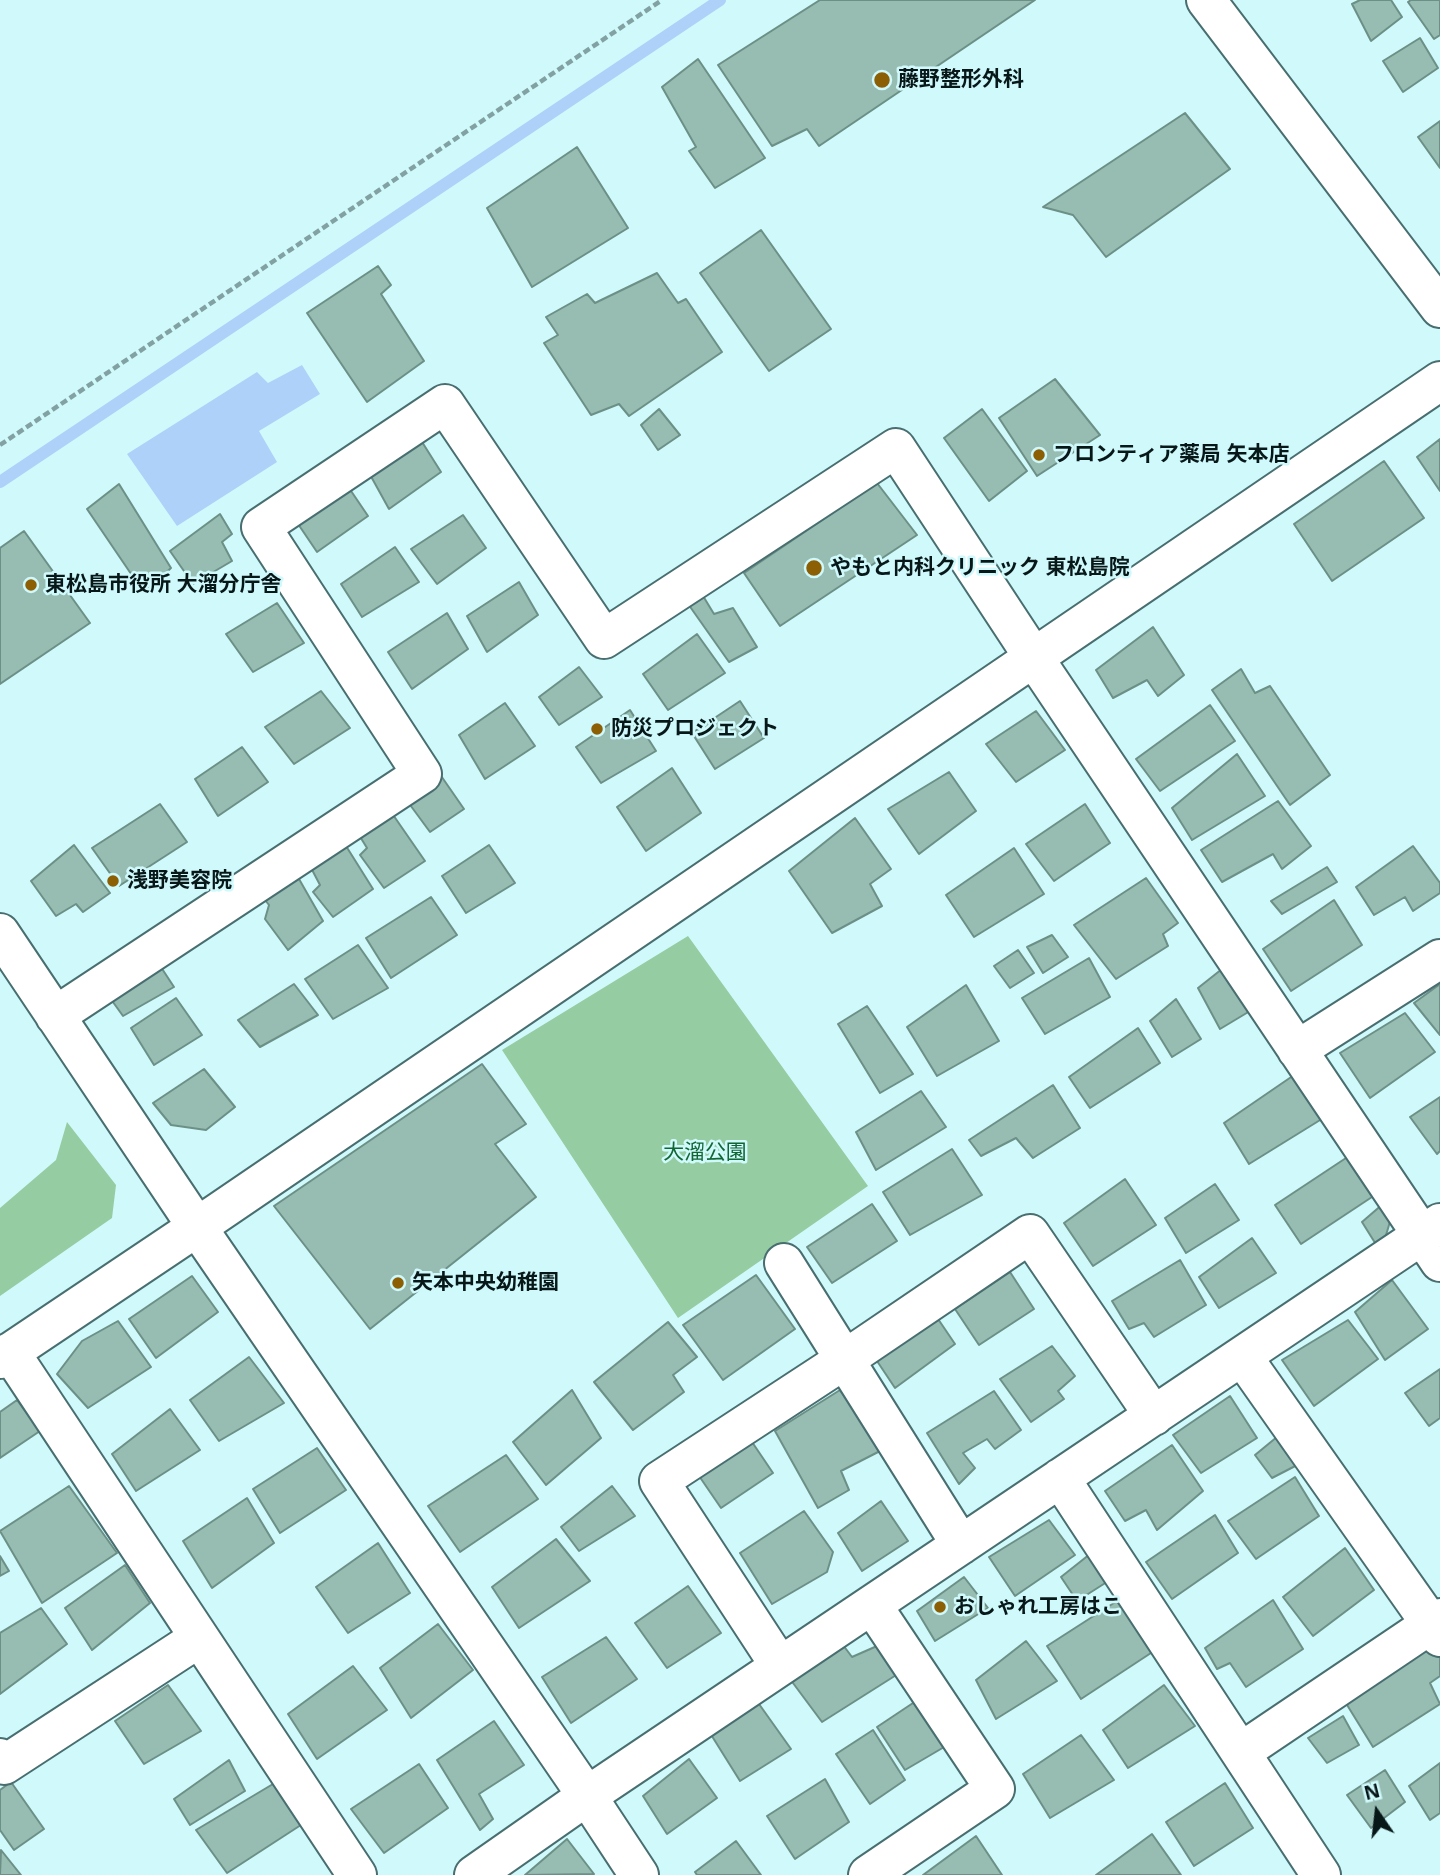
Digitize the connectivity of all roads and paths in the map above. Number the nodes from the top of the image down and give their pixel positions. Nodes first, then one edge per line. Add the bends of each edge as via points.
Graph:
1 (662, 0) edge
2 (1218, 4) edge
3 (1440, 308) edge
4 (1440, 381) edge
5 (0, 445) edge
6 (1034, 658) junction
7 (0, 933) edge
8 (1440, 959) edge
9 (55, 1016) junction
10 (1297, 1051) junction
11 (197, 1227) junction
12 (1434, 1240) edge
13 (784, 1263) dead end
14 (5, 1356) edge
15 (1242, 1356) junction
16 (844, 1360) junction
17 (1154, 1416) junction
18 (1060, 1478) junction
19 (961, 1545) junction
20 (872, 1605) junction
21 (1437, 1626) edge
22 (199, 1638) junction
23 (780, 1667) junction
24 (1241, 1752) junction
25 (0, 1758) edge
26 (587, 1796) junction
27 (357, 1875) edge
28 (474, 1875) edge
29 (639, 1875) edge
30 (868, 1875) edge
31 (1321, 1875) edge

1 - 5 path
2 - 3 street
4 - 6 street
6 - 9 street via 896,448 604,639 445,404 261,527 422,774
6 - 10 street
6 - 11 street
7 - 9 street
8 - 10 street
9 - 11 street
10 - 12 street
11 - 14 street
11 - 26 street
12 - 15 street
13 - 16 street
14 - 22 street
15 - 17 street
15 - 21 street
16 - 17 street via 1030,1234
16 - 19 street
16 - 23 street via 659,1481
17 - 18 street
18 - 19 street
18 - 24 street
19 - 20 street
20 - 23 street
20 - 30 street via 995,1789
21 - 24 street
22 - 25 street via 4,1765
22 - 27 street
23 - 26 street
24 - 31 street
26 - 28 street
26 - 29 street

